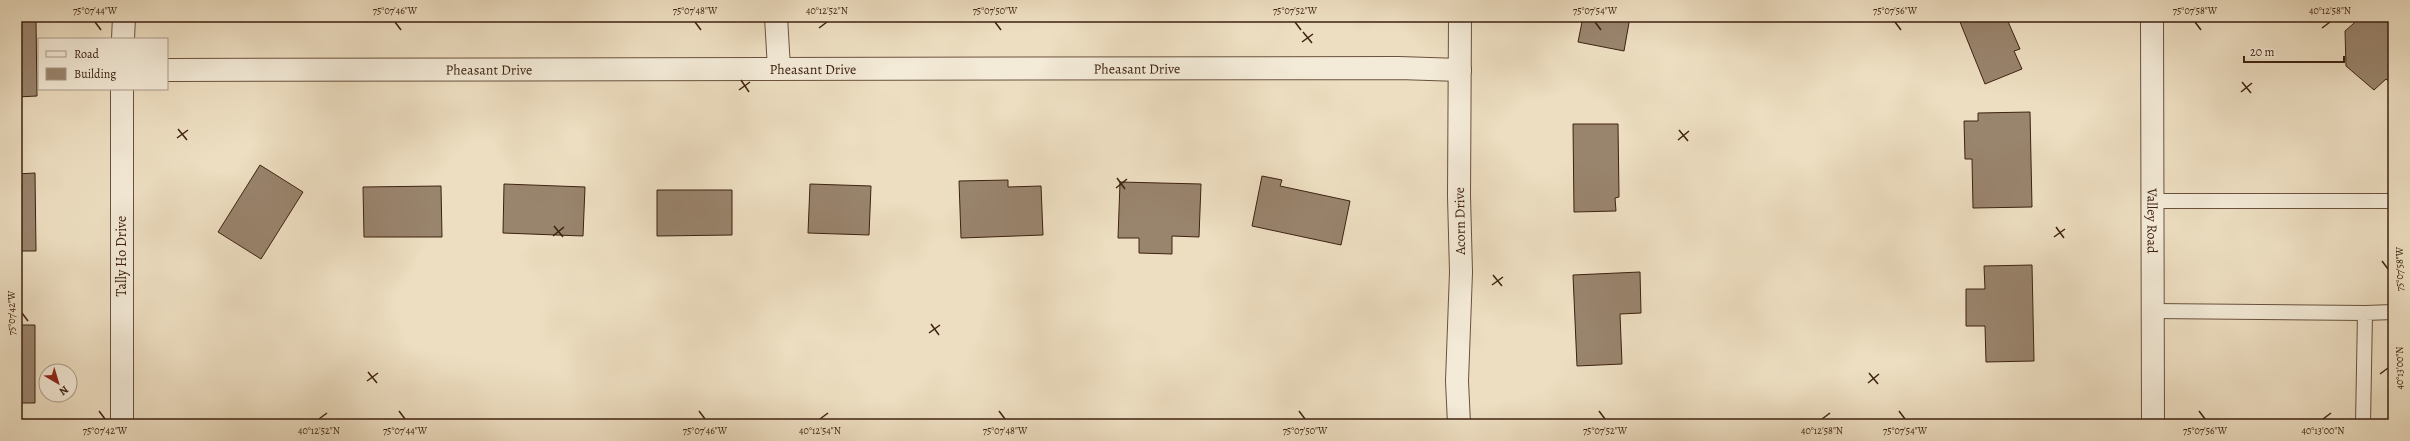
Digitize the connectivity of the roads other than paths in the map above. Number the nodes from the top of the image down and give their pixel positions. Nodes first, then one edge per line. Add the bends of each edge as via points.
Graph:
1 (124, 17) edge
2 (776, 17) edge
3 (1460, 17) edge
4 (2152, 17) edge
5 (123, 38) edge
6 (779, 68) junction
7 (168, 70) edge
8 (1460, 70) junction
9 (122, 90) edge
10 (2152, 201) junction
11 (2393, 201) edge
12 (2153, 311) junction
13 (2393, 312) edge
14 (2365, 313) junction
15 (122, 424) edge
16 (1459, 424) edge
17 (2153, 424) edge
18 (2363, 424) edge

1 - 5 street
2 - 6 street
3 - 8 street, Acorn Drive
4 - 10 street, Valley Road
6 - 7 street, Pheasant Drive
6 - 8 street, Pheasant Drive
8 - 16 street, Acorn Drive via 1461,272 1456,381
9 - 15 street, Tally Ho Drive
10 - 11 lane
10 - 12 street, Valley Road
12 - 14 lane
12 - 17 street, Valley Road
13 - 14 lane
14 - 18 lane

